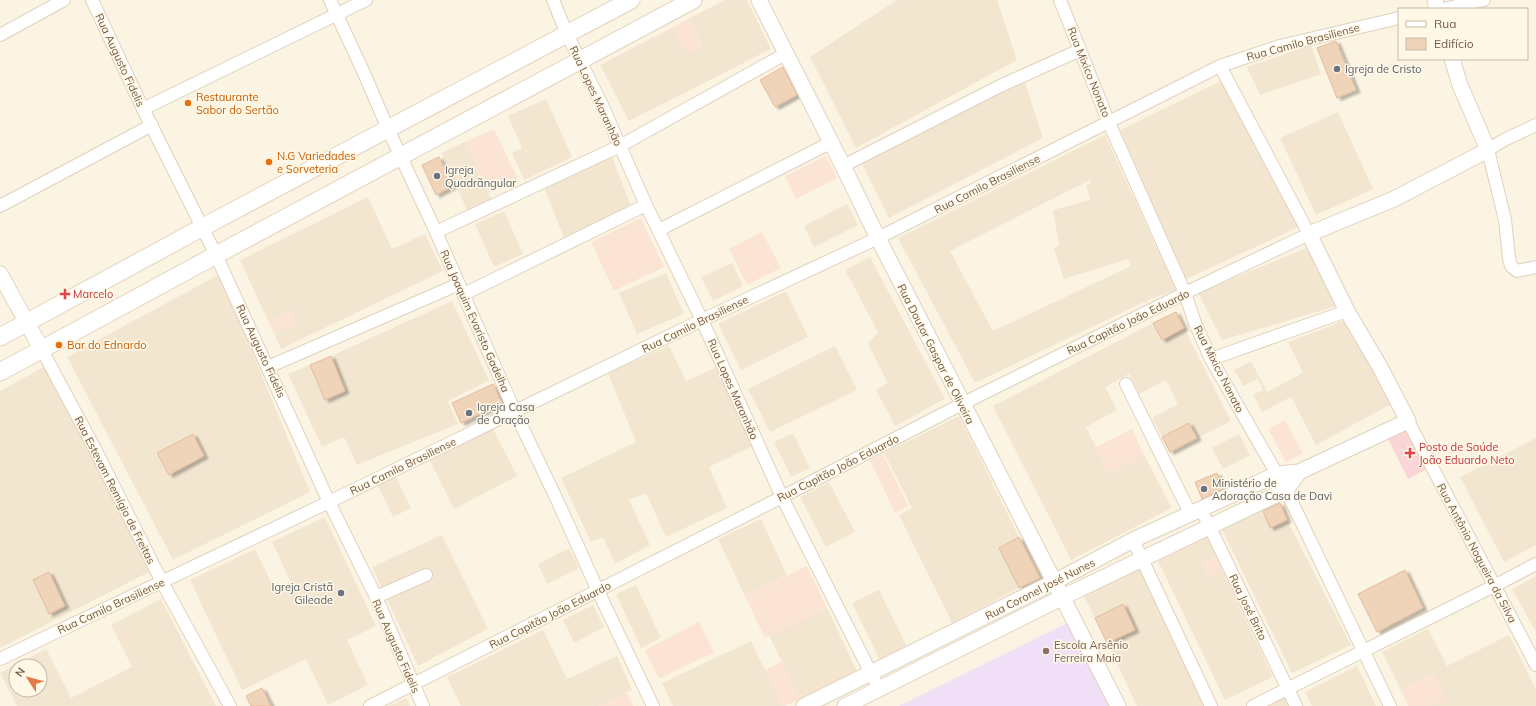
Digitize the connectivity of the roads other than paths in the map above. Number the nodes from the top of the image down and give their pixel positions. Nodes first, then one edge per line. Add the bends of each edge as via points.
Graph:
1 (64, 0) edge
2 (92, 0) edge
3 (330, 0) edge
4 (366, 0) edge
5 (553, 0) edge
6 (631, 0) edge
7 (693, 0) edge
8 (758, 0) edge
9 (1060, 0) edge
10 (1484, 0) edge
11 (1448, 8) edge
12 (337, 15) junction
13 (1398, 18) edge
14 (567, 34) junction
15 (0, 35) edge
16 (1080, 50) junction
17 (785, 54) junction
18 (1452, 60) edge
19 (580, 61) junction
20 (1220, 66) junction
21 (144, 109) junction
22 (1109, 123) junction
23 (152, 125) junction
24 (1536, 125) edge
25 (388, 129) junction
26 (830, 143) junction
27 (620, 146) junction
28 (1488, 150) junction
29 (401, 157) junction
30 (843, 166) junction
31 (646, 205) junction
32 (0, 206) edge
33 (203, 227) junction
34 (659, 230) junction
35 (436, 232) junction
36 (1309, 234) junction
37 (878, 238) junction
38 (216, 255) junction
39 (1536, 266) edge
40 (0, 274) edge
41 (461, 289) junction
42 (1184, 293) junction
43 (1347, 311) junction
44 (702, 320) junction
45 (27, 323) junction
46 (0, 337) edge
47 (42, 350) junction
48 (1211, 359) junction
49 (268, 367) junction
50 (0, 372) edge
51 (1126, 384) dead end
52 (962, 404) junction
53 (515, 412) junction
54 (1408, 421) junction
55 (1299, 472) junction
56 (1277, 474) junction
57 (1286, 490) junction
58 (782, 497) junction
59 (329, 502) junction
60 (1196, 511) junction
61 (1209, 527) junction
62 (1134, 540) junction
63 (1142, 560) junction
64 (1536, 564) edge
65 (426, 575) dead end
66 (162, 582) junction
67 (1054, 582) junction
68 (1494, 586) junction
69 (598, 591) junction
70 (376, 597) junction
71 (1063, 597) junction
72 (1363, 651) junction
73 (0, 659) edge
74 (1536, 665) edge
75 (870, 674) junction
76 (413, 685) junction
77 (879, 689) junction
78 (1288, 689) junction
79 (230, 706) edge
80 (370, 706) edge
81 (423, 706) edge
82 (653, 706) edge
83 (804, 706) edge
84 (845, 706) edge
85 (1118, 706) edge
86 (1211, 706) edge
87 (1253, 706) edge
88 (1296, 706) edge
89 (1390, 706) edge

1 - 15 street
2 - 21 street, Rua Augusto Fidelis
3 - 12 street, Rua Joaquim Evaristo Gadelha
4 - 12 street
5 - 14 street, Rua Lopes Maranhão
6 - 14 main road
7 - 19 main road
8 - 17 street, Rua Doutor Gaspar de Oliveira
9 - 16 street, Rua Mixico Nonato
10 - 11 street
12 - 21 street
12 - 25 street, Rua Joaquim Evaristo Gadelha
13 - 20 street, Rua Camilo Brasiliense via 1280,46
14 - 19 street, Rua Lopes Maranhão
14 - 25 main road
16 - 22 street, Rua Mixico Nonato
16 - 30 street via 1000,86
17 - 26 street, Rua Doutor Gaspar de Oliveira
17 - 27 street
18 - 28 street via 1460,85
19 - 27 street, Rua Lopes Maranhão
19 - 29 main road
20 - 22 street, Rua Camilo Brasiliense
20 - 36 street
21 - 23 street, Rua Augusto Fidelis
22 - 37 street, Rua Camilo Brasiliense
22 - 42 street, Rua Mixico Nonato
23 - 32 street
23 - 33 street, Rua Augusto Fidelis
24 - 28 street
25 - 29 street, Rua Joaquim Evaristo Gadelha
25 - 33 main road
26 - 30 street, Rua Doutor Gaspar de Oliveira
26 - 34 street
27 - 31 street, Rua Lopes Maranhão
27 - 35 street
28 - 36 street via 1394,200
28 - 39 street via 1505,220 1511,266 1517,271
29 - 35 street, Rua Joaquim Evaristo Gadelha
29 - 38 main road
30 - 37 street, Rua Doutor Gaspar de Oliveira
31 - 34 street, Rua Lopes Maranhão
31 - 41 street
33 - 38 street, Rua Augusto Fidelis
33 - 45 main road
34 - 44 street, Rua Lopes Maranhão
35 - 41 street, Rua Joaquim Evaristo Gadelha
36 - 42 street, Rua Capitão João Eduardo
36 - 43 street
37 - 44 street, Rua Camilo Brasiliense
37 - 52 street, Rua Doutor Gaspar de Oliveira
38 - 47 main road
38 - 49 street, Rua Augusto Fidelis
40 - 45 street, Rua Estevam Remígio de Freitas
41 - 49 street
41 - 53 street, Rua Joaquim Evaristo Gadelha
42 - 48 street, Rua Mixico Nonato
42 - 52 street, Rua Capitão João Eduardo
43 - 48 street
43 - 54 street
44 - 53 street, Rua Camilo Brasiliense
44 - 58 street, Rua Lopes Maranhão
45 - 46 main road
45 - 47 street, Rua Estevam Remígio de Freitas
47 - 50 main road
47 - 66 street, Rua Estevam Remígio de Freitas
48 - 56 street, Rua Mixico Nonato
49 - 59 street, Rua Augusto Fidelis
51 - 60 street, Rua José Brito
52 - 58 street, Rua Capitão João Eduardo
52 - 67 street, Rua Doutor Gaspar de Oliveira
53 - 59 street, Rua Camilo Brasiliense
53 - 69 street, Rua Joaquim Evaristo Gadelha
54 - 55 street
54 - 68 street, Rua Antônio Nogueira da Silva
55 - 56 street, Rua Coronel José Nunes
55 - 57 street
56 - 57 street, Rua Mixico Nonato
56 - 60 street, Rua Coronel José Nunes
57 - 61 street, Rua Coronel José Nunes
57 - 72 street, Rua Mixico Nonato
58 - 69 street, Rua Capitão João Eduardo
58 - 75 street, Rua Lopes Maranhão
59 - 66 street, Rua Camilo Brasiliense
59 - 70 street, Rua Augusto Fidelis
60 - 61 street, Rua José Brito
60 - 62 street, Rua Coronel José Nunes
61 - 63 street, Rua Coronel José Nunes
61 - 78 street, Rua José Brito
62 - 63 street
62 - 67 street, Rua Coronel José Nunes
63 - 71 street, Rua Coronel José Nunes
63 - 86 street
64 - 68 street
65 - 70 street
66 - 73 street, Rua Camilo Brasiliense
66 - 79 street, Rua Estevam Remígio de Freitas
67 - 71 street, Rua Doutor Gaspar de Oliveira
67 - 75 street, Rua Coronel José Nunes
68 - 72 street
68 - 74 street, Rua Antônio Nogueira da Silva
69 - 76 street, Rua Capitão João Eduardo
69 - 82 street, Rua Joaquim Evaristo Gadelha
70 - 76 street, Rua Augusto Fidelis
71 - 77 street, Rua Coronel José Nunes
71 - 85 street, Rua Doutor Gaspar de Oliveira
72 - 78 street
72 - 89 street, Rua Mixico Nonato
75 - 77 street, Rua Lopes Maranhão
75 - 83 street, Rua Coronel José Nunes
76 - 80 street, Rua Capitão João Eduardo
76 - 81 street, Rua Augusto Fidelis
77 - 84 street, Rua Coronel José Nunes
78 - 87 street
78 - 88 street, Rua José Brito

